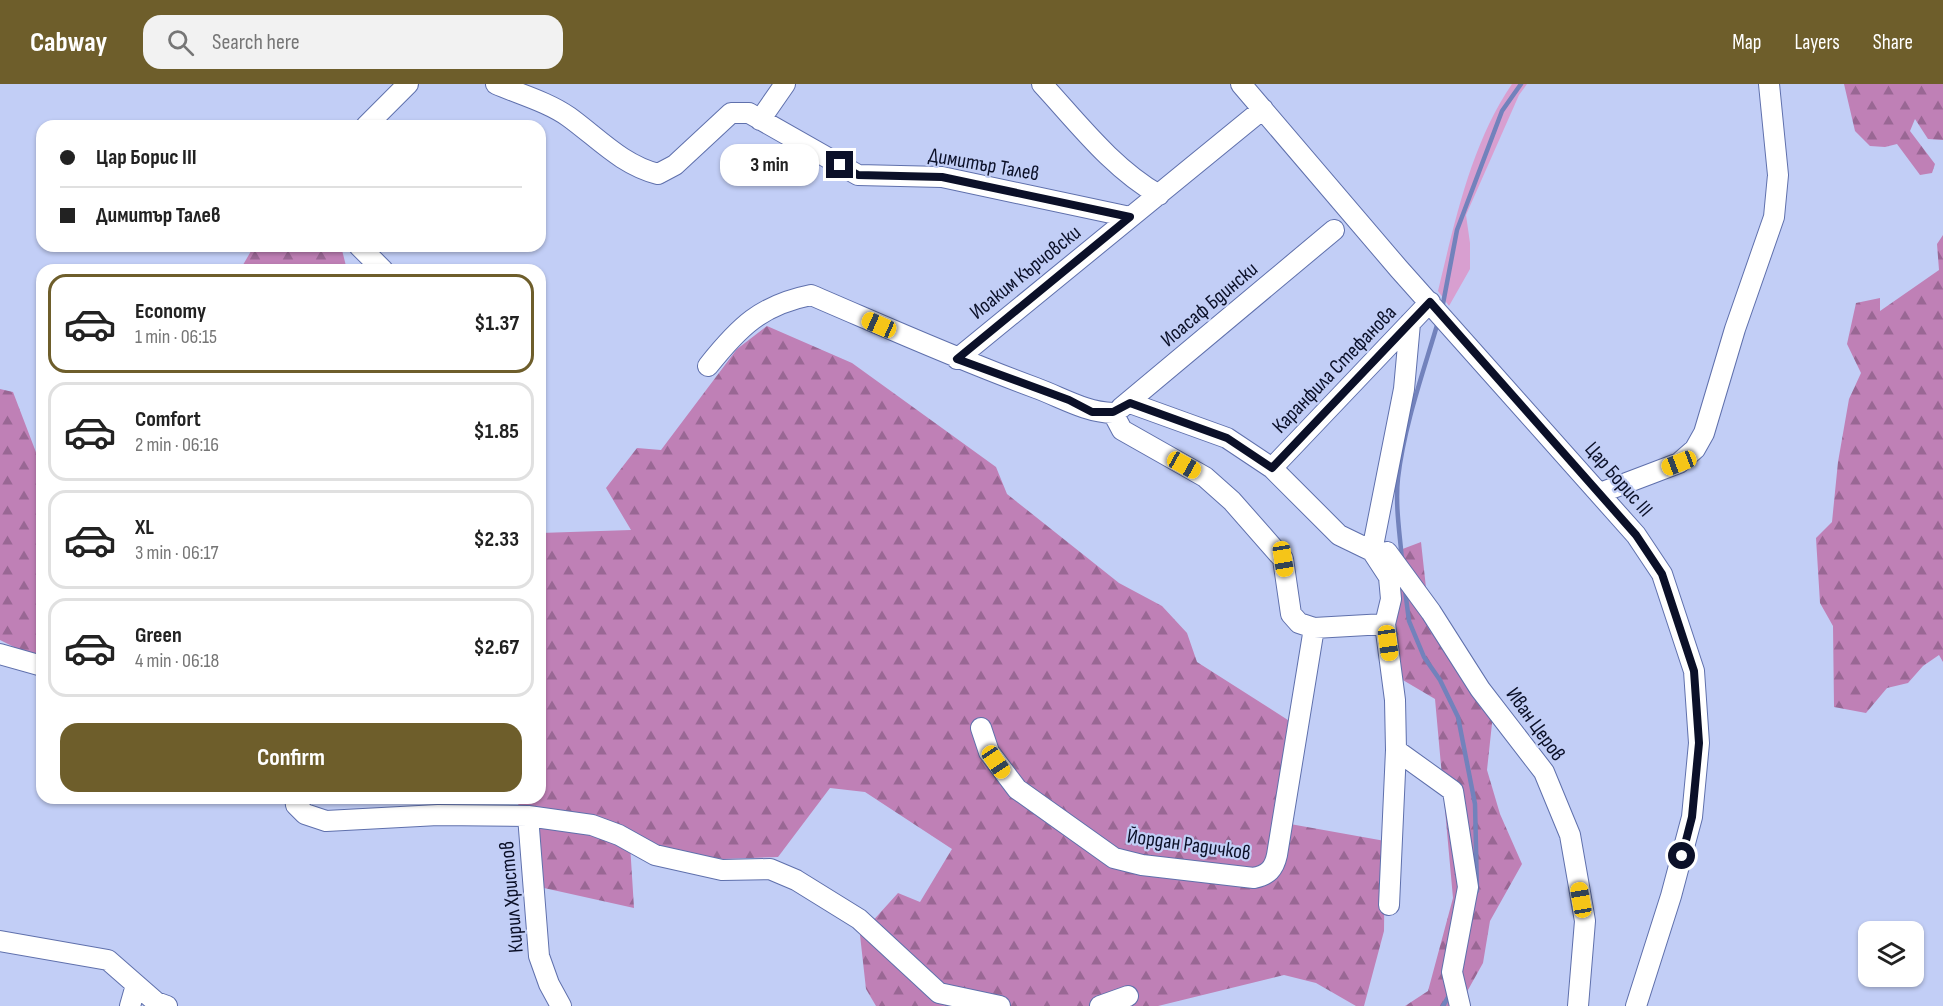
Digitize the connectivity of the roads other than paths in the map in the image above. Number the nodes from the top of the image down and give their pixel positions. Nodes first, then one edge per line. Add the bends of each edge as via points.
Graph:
1 (408, 84) edge
2 (496, 84) edge
3 (785, 84) edge
4 (1042, 84) edge
5 (1241, 84) edge
6 (1769, 84) edge
7 (1263, 109) junction
8 (372, 120) edge
9 (760, 120) junction
10 (1159, 195) junction
11 (1130, 217) junction
12 (1334, 230) dead end
13 (365, 252) edge
14 (377, 264) edge
15 (1430, 302) junction
16 (1410, 323) junction
17 (957, 359) junction
18 (708, 366) dead end
19 (1121, 408) junction
20 (1272, 468) junction
21 (1600, 494) junction
22 (1374, 543) junction
23 (1385, 624) junction
24 (1314, 628) junction
25 (0, 654) edge
26 (36, 664) edge
27 (981, 728) dead end
28 (1396, 750) junction
29 (296, 804) edge
30 (528, 816) junction
31 (1389, 905) dead end
32 (0, 941) edge
33 (136, 985) junction
34 (1456, 990) edge
35 (1128, 996) dead end
36 (130, 1006) edge
37 (167, 1006) edge
38 (561, 1006) edge
39 (1000, 1006) edge
40 (1100, 1006) edge
41 (1578, 1006) edge
42 (1636, 1006) edge

1 - 8 street
2 - 9 street, Димитър Талев via 567,116 618,157 658,174 675,165 731,114 748,113
3 - 9 street
4 - 10 street via 1135,181
5 - 7 street, Цар Борис III
6 - 21 street via 1778,175 1774,218 1704,433 1695,449 1679,463
7 - 10 street, Иоаким Кърчовски
7 - 15 street, Цар Борис III
9 - 11 street, Димитър Талев via 858,175 942,177
10 - 11 street, Иоаким Кърчовски
11 - 17 street, Иоаким Кърчовски
12 - 19 street, Иоасаф Бдински
13 - 14 street
15 - 16 street, Каранфила Стефанова
15 - 21 street, Цар Борис III
16 - 20 street, Каранфила Стефанова
16 - 22 street via 1404,389
17 - 18 street via 811,295 789,299 758,313
17 - 19 street via 1092,412
19 - 20 street via 1227,438
19 - 24 street via 1122,430 1204,477 1232,501 1283,559 1291,615 1299,623
20 - 22 street via 1339,534
21 - 42 street, Цар Борис III via 1636,535 1662,574 1694,671 1699,743 1692,817
22 - 23 street via 1389,577 1391,598
22 - 41 street, Иван Церов via 1431,612 1480,689 1544,772 1570,835 1585,921
23 - 24 street
23 - 28 street via 1395,700
24 - 27 street, Йордан Радичков via 1277,855 1272,868 1262,876 1142,865 1114,858 1017,789 989,752
25 - 26 street
28 - 31 street
28 - 34 street via 1453,791 1468,887
29 - 30 street via 305,814 326,821 438,815
30 - 38 street, Кирил Христов via 539,956
30 - 39 street via 592,825 655,855 722,870 770,869 796,880 859,919 939,993
32 - 33 street via 108,960
33 - 36 street
33 - 37 street
35 - 40 street

